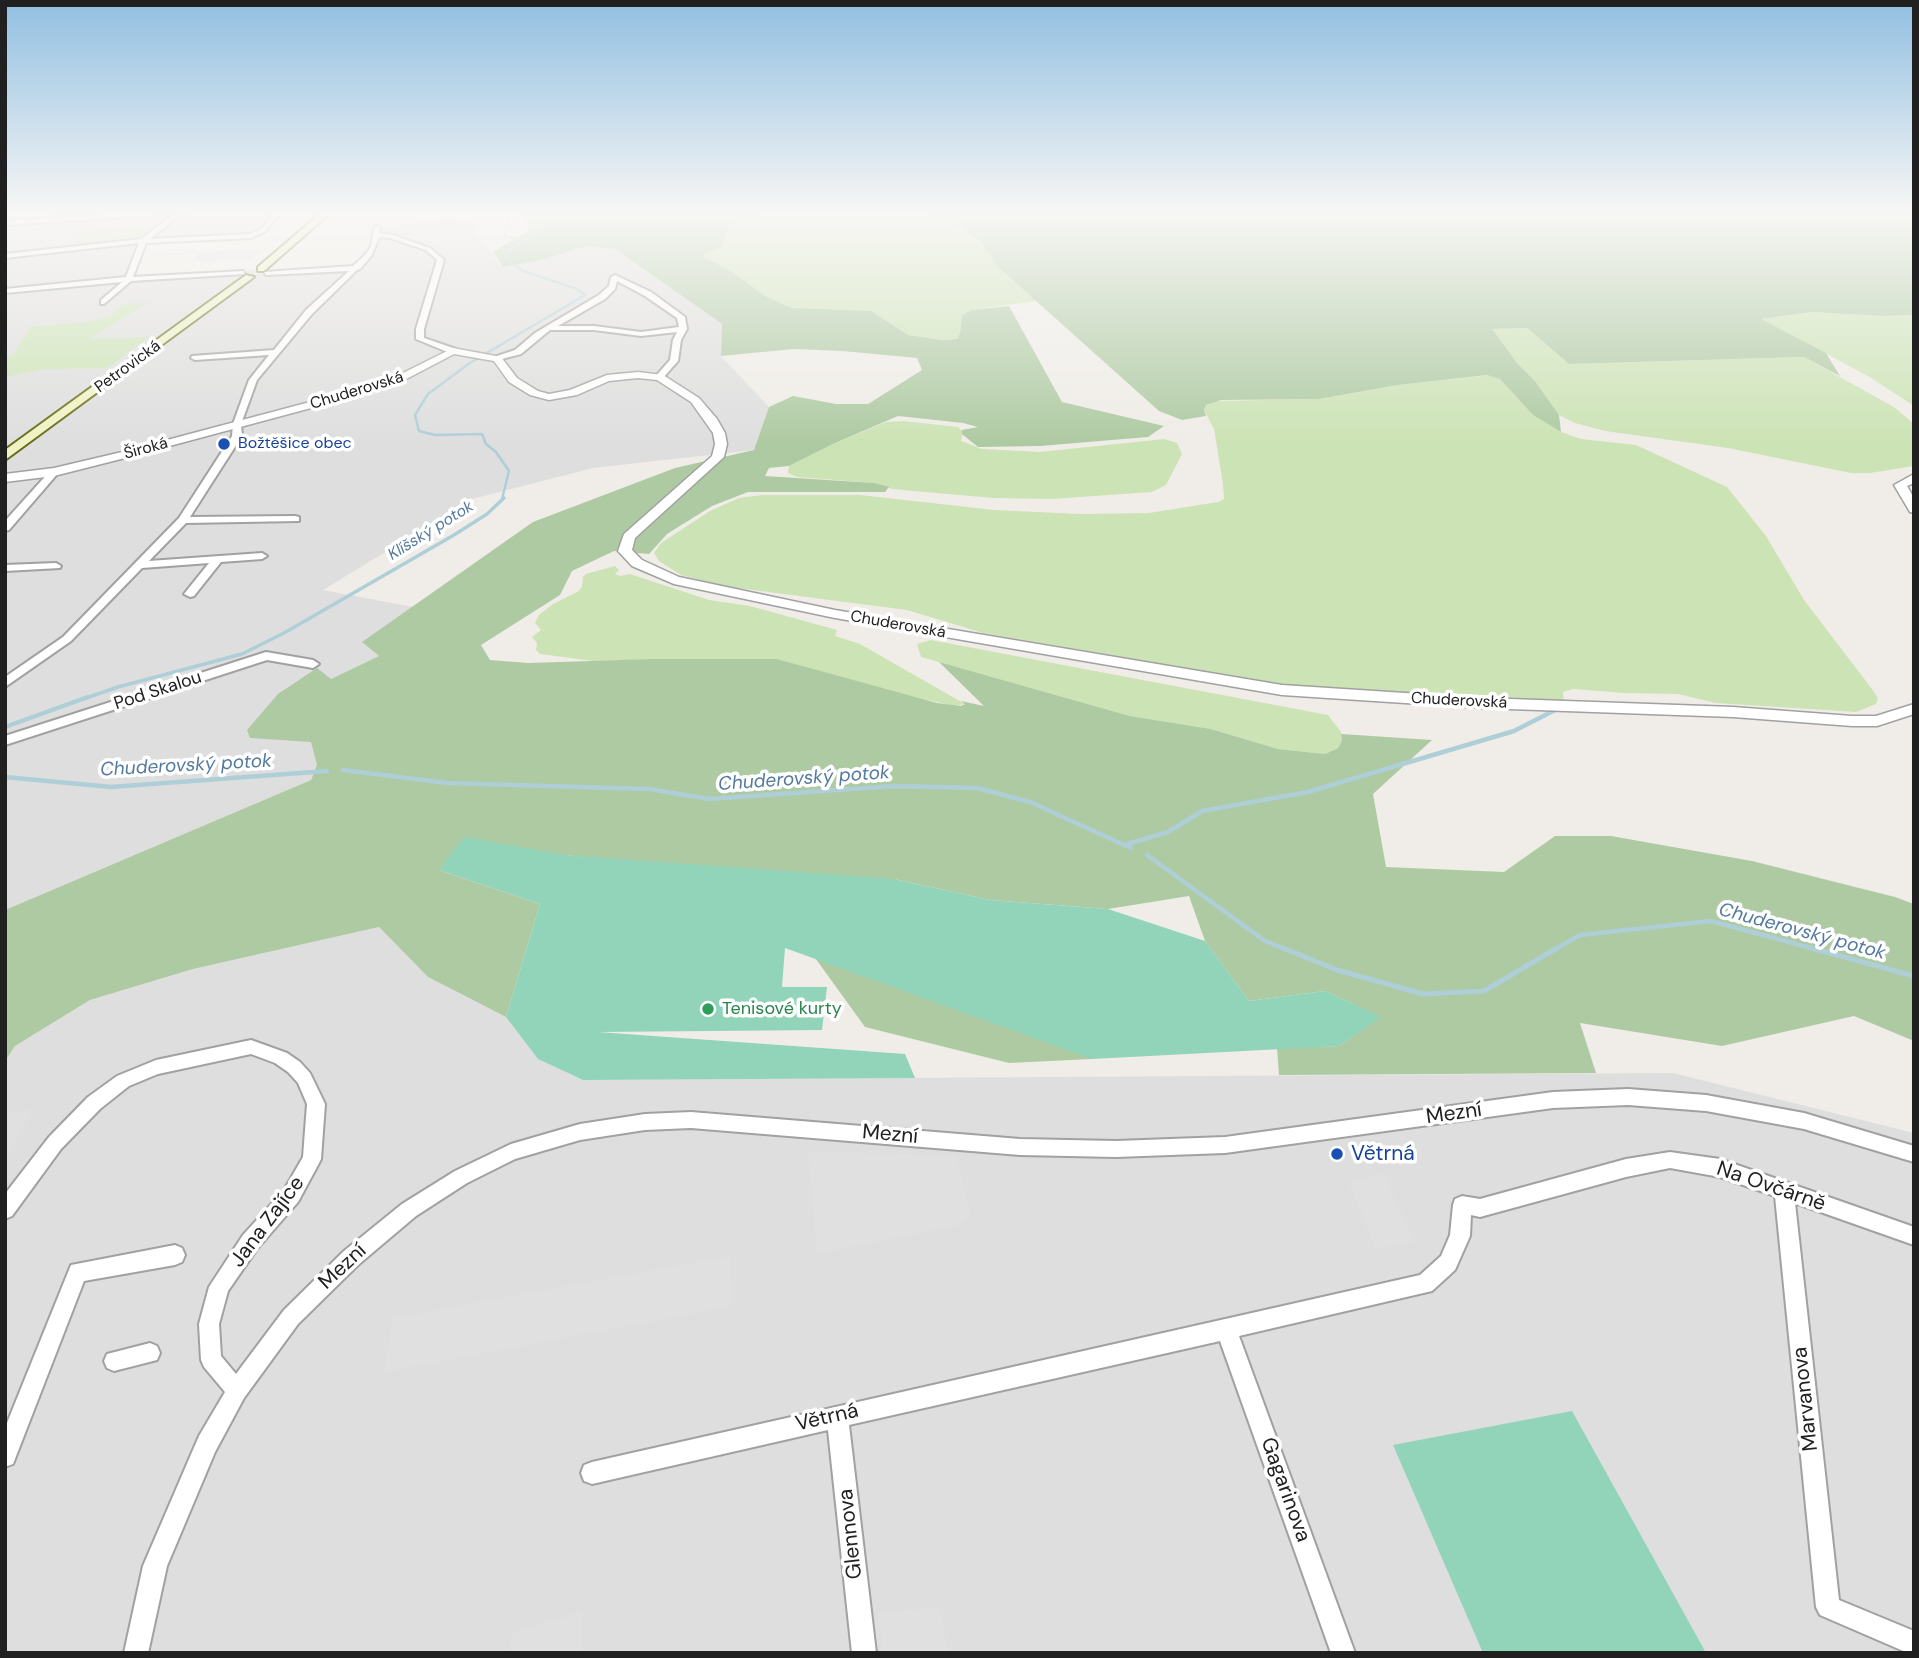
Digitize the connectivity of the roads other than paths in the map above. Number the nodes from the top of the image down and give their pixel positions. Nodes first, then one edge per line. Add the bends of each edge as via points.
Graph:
1 (118, 289) edge
2 (227, 289) edge
3 (334, 289) edge
4 (432, 289) edge
5 (610, 289) edge
6 (638, 289) edge
7 (104, 302) dead end
8 (550, 328) junction
9 (683, 329) junction
10 (453, 351) junction
11 (275, 352) junction
12 (195, 358) dead end
13 (486, 358) junction
14 (659, 377) junction
15 (237, 424) junction
16 (5, 456) edge
17 (54, 472) junction
18 (5, 478) edge
19 (1914, 478) edge
20 (1914, 509) edge
21 (295, 519) dead end
22 (183, 520) junction
23 (5, 528) edge
24 (262, 556) dead end
25 (218, 559) junction
26 (138, 565) junction
27 (56, 566) dead end
28 (5, 568) edge
29 (190, 594) dead end
30 (313, 664) dead end
31 (5, 684) edge
32 (1914, 709) edge
33 (5, 741) edge
34 (1914, 1154) edge
35 (1784, 1192) junction
36 (1462, 1205) joint
37 (5, 1210) edge
38 (1914, 1236) edge
39 (175, 1255) dead end
40 (1226, 1328) junction
41 (150, 1353) dead end
42 (114, 1361) dead end
43 (237, 1391) junction
44 (837, 1416) junction
45 (5, 1456) edge
46 (592, 1474) dead end
47 (1914, 1643) edge
48 (136, 1653) edge
49 (864, 1653) edge
50 (1343, 1653) edge

1 - 7 street
2 - 16 main road, Petrovická
3 - 11 street
4 - 10 street via 420,339
5 - 8 street
6 - 9 street via 681,317
8 - 9 street via 641,334
8 - 13 street via 518,352
9 - 14 street via 674,361
10 - 13 street
10 - 15 street, Chuderovská via 389,384
11 - 12 street
11 - 15 street via 253,380
13 - 14 street via 513,380 549,397 617,376
14 - 32 street, Chuderovská via 706,411 721,444 718,457 624,545 628,557 674,580 835,614 1282,690 1877,721
15 - 17 street, Široká
15 - 22 street via 237,436
17 - 18 street, Široká
17 - 23 street
19 - 20 street via 1900,485
21 - 22 street
22 - 26 street
24 - 25 street
25 - 26 street
25 - 29 street
26 - 31 street via 66,639
27 - 28 street
30 - 33 street, Pod Skalou via 266,656
34 - 43 street, Mezní via 1804,1121 1706,1103 1628,1097 1553,1100 1225,1145 1116,1149 1020,1147 765,1124 645,1122 580,1132 511,1152 409,1210 351,1258 292,1317
35 - 36 street, Na Ovčárně via 1720,1168 1670,1160 1480,1208
35 - 38 street, Na Ovčárně
35 - 47 street, Marvanova via 1828,1606
36 - 40 street, Větrná via 1460,1236 1448,1263 1425,1283
37 - 43 street, Jana Zajíce via 55,1143 123,1081 156,1067 251,1047 294,1067 316,1104 312,1159 291,1196 250,1242 219,1287 209,1324 211,1360
39 - 45 street via 78,1272
40 - 44 street, Větrná
40 - 50 street, Gagarinova
41 - 42 street
43 - 48 street, Mezní via 206,1444 155,1566
44 - 46 street, Větrná
44 - 49 street, Glennova

